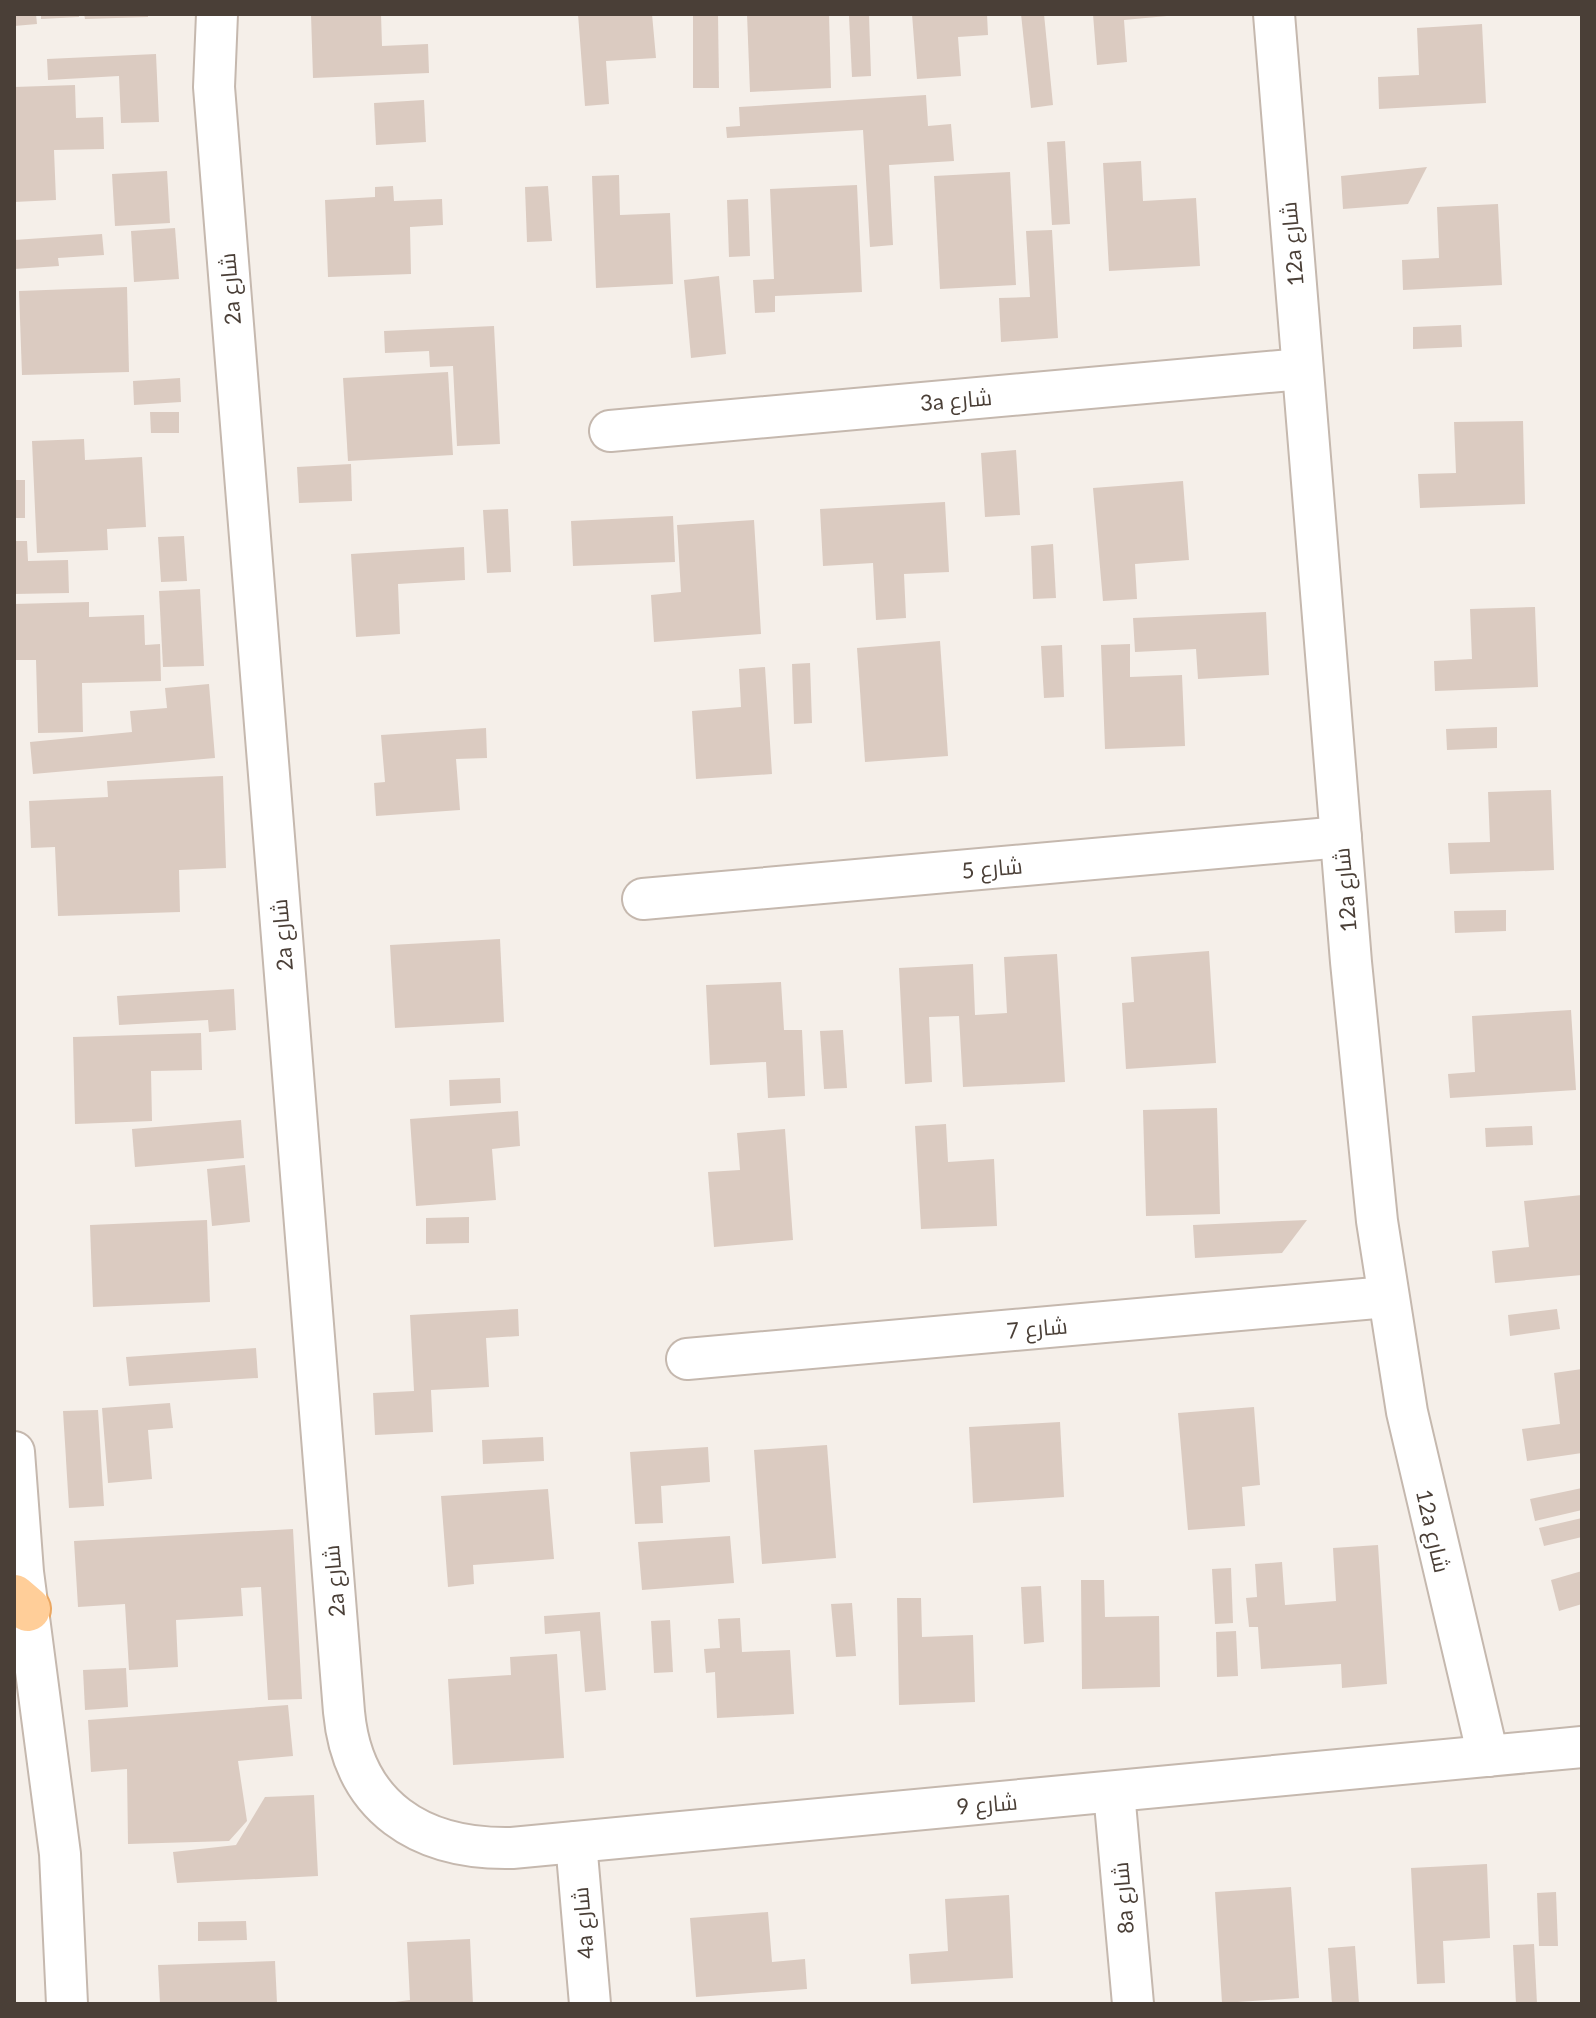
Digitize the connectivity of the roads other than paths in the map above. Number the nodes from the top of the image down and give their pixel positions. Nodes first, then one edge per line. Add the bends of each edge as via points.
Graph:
1 (1274, 14) edge
2 (215, 24) edge
3 (1302, 369) junction
4 (610, 431) dead end
5 (1341, 837) junction
6 (643, 899) dead end
7 (1387, 1297) junction
8 (687, 1359) dead end
9 (14, 1452) edge
10 (21, 1603) edge
11 (1582, 1747) edge
12 (1488, 1756) junction
13 (1114, 1792) junction
14 (398, 1818) joint
15 (576, 1842) junction
16 (67, 2004) edge
17 (590, 2004) edge
18 (1133, 2004) edge

1 - 3 street, 12a شارع
2 - 14 street, 2a شارع via 214,87 347,1737 365,1783
3 - 4 street, 3a شارع
3 - 5 street, 12a شارع
5 - 6 street, شارع 5
5 - 7 street, 12a شارع
7 - 8 street, شارع 7
7 - 12 street, 12a شارع via 1431,1527
9 - 10 street
10 - 16 street via 60,1854
11 - 12 street, شارع 9
12 - 13 street, شارع 9
13 - 15 street, شارع 9
13 - 18 street, 8a شارع
14 - 15 street, شارع 9 via 438,1839 482,1849
15 - 17 street, 4a شارع

